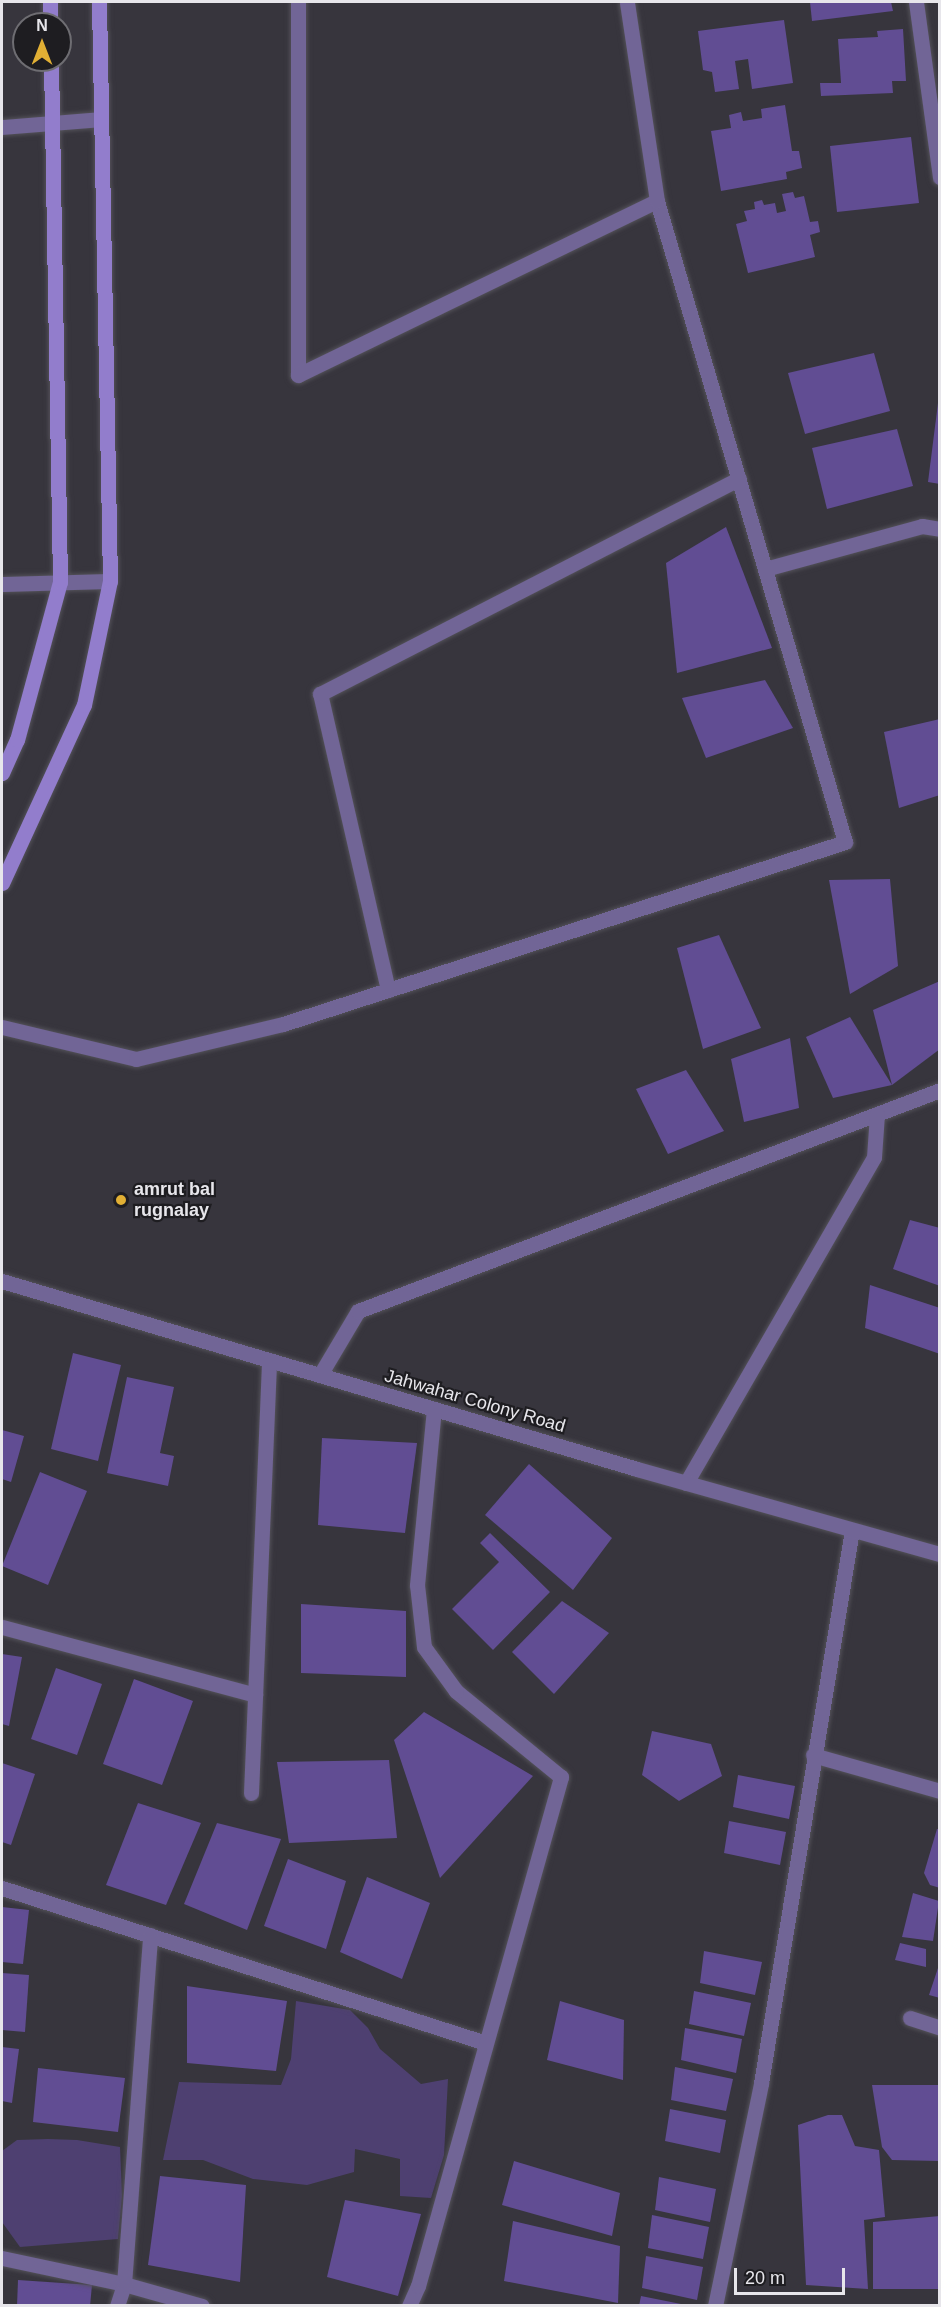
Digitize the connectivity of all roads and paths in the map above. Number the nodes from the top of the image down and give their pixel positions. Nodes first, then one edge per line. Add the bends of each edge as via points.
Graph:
1 (99, 2) edge
2 (297, 2) edge
3 (627, 2) edge
4 (916, 2) edge
5 (51, 72) edge
6 (101, 119) junction
7 (52, 122) junction
8 (2, 127) edge
9 (939, 177) edge
10 (657, 201) junction
11 (739, 479) junction
12 (939, 529) edge
13 (765, 569) junction
14 (110, 581) junction
15 (60, 582) junction
16 (2, 584) edge
17 (2, 773) edge
18 (2, 883) edge
19 (388, 990) junction
20 (2, 1027) edge
21 (939, 1090) edge
22 (877, 1114) junction
23 (2, 1281) edge
24 (269, 1360) junction
25 (320, 1375) junction
26 (434, 1409) junction
27 (686, 1483) junction
28 (852, 1530) junction
29 (939, 1554) edge
30 (2, 1627) edge
31 (255, 1695) junction
32 (813, 1755) junction
33 (939, 1791) edge
34 (250, 1793) dead end
35 (2, 1888) edge
36 (150, 1935) junction
37 (910, 2018) dead end
38 (939, 2028) edge
39 (486, 2043) junction
40 (2, 2258) edge
41 (124, 2284) junction
42 (117, 2306) edge
43 (202, 2306) edge
44 (409, 2306) edge
45 (716, 2306) edge

1 - 6 main road
2 - 10 street via 297,375
3 - 10 street
4 - 9 street
5 - 7 main road
6 - 7 street
6 - 14 main road
7 - 8 street
7 - 15 main road
10 - 11 street
11 - 13 street
11 - 19 street via 320,694
12 - 13 street via 922,526
13 - 19 street via 845,842
14 - 15 street
14 - 18 main road via 84,705
15 - 16 street
15 - 17 main road via 17,740
19 - 20 street via 283,1024 136,1059
21 - 22 street
22 - 25 street via 358,1311
22 - 27 street via 874,1157
23 - 24 street, Jahwahar Colony Road
24 - 25 street, Jahwahar Colony Road
24 - 31 street
25 - 26 street, Jahwahar Colony Road
26 - 27 street, Jahwahar Colony Road
26 - 39 street via 417,1585 424,1647 456,1691 561,1777
27 - 28 street, Jahwahar Colony Road
28 - 29 street, Jahwahar Colony Road
28 - 32 street
30 - 31 street
31 - 34 street
32 - 33 street
32 - 45 street via 761,2083
35 - 36 street
36 - 39 street
36 - 41 street
37 - 38 street
39 - 44 street via 418,2286
40 - 41 street
41 - 42 street
41 - 43 street

